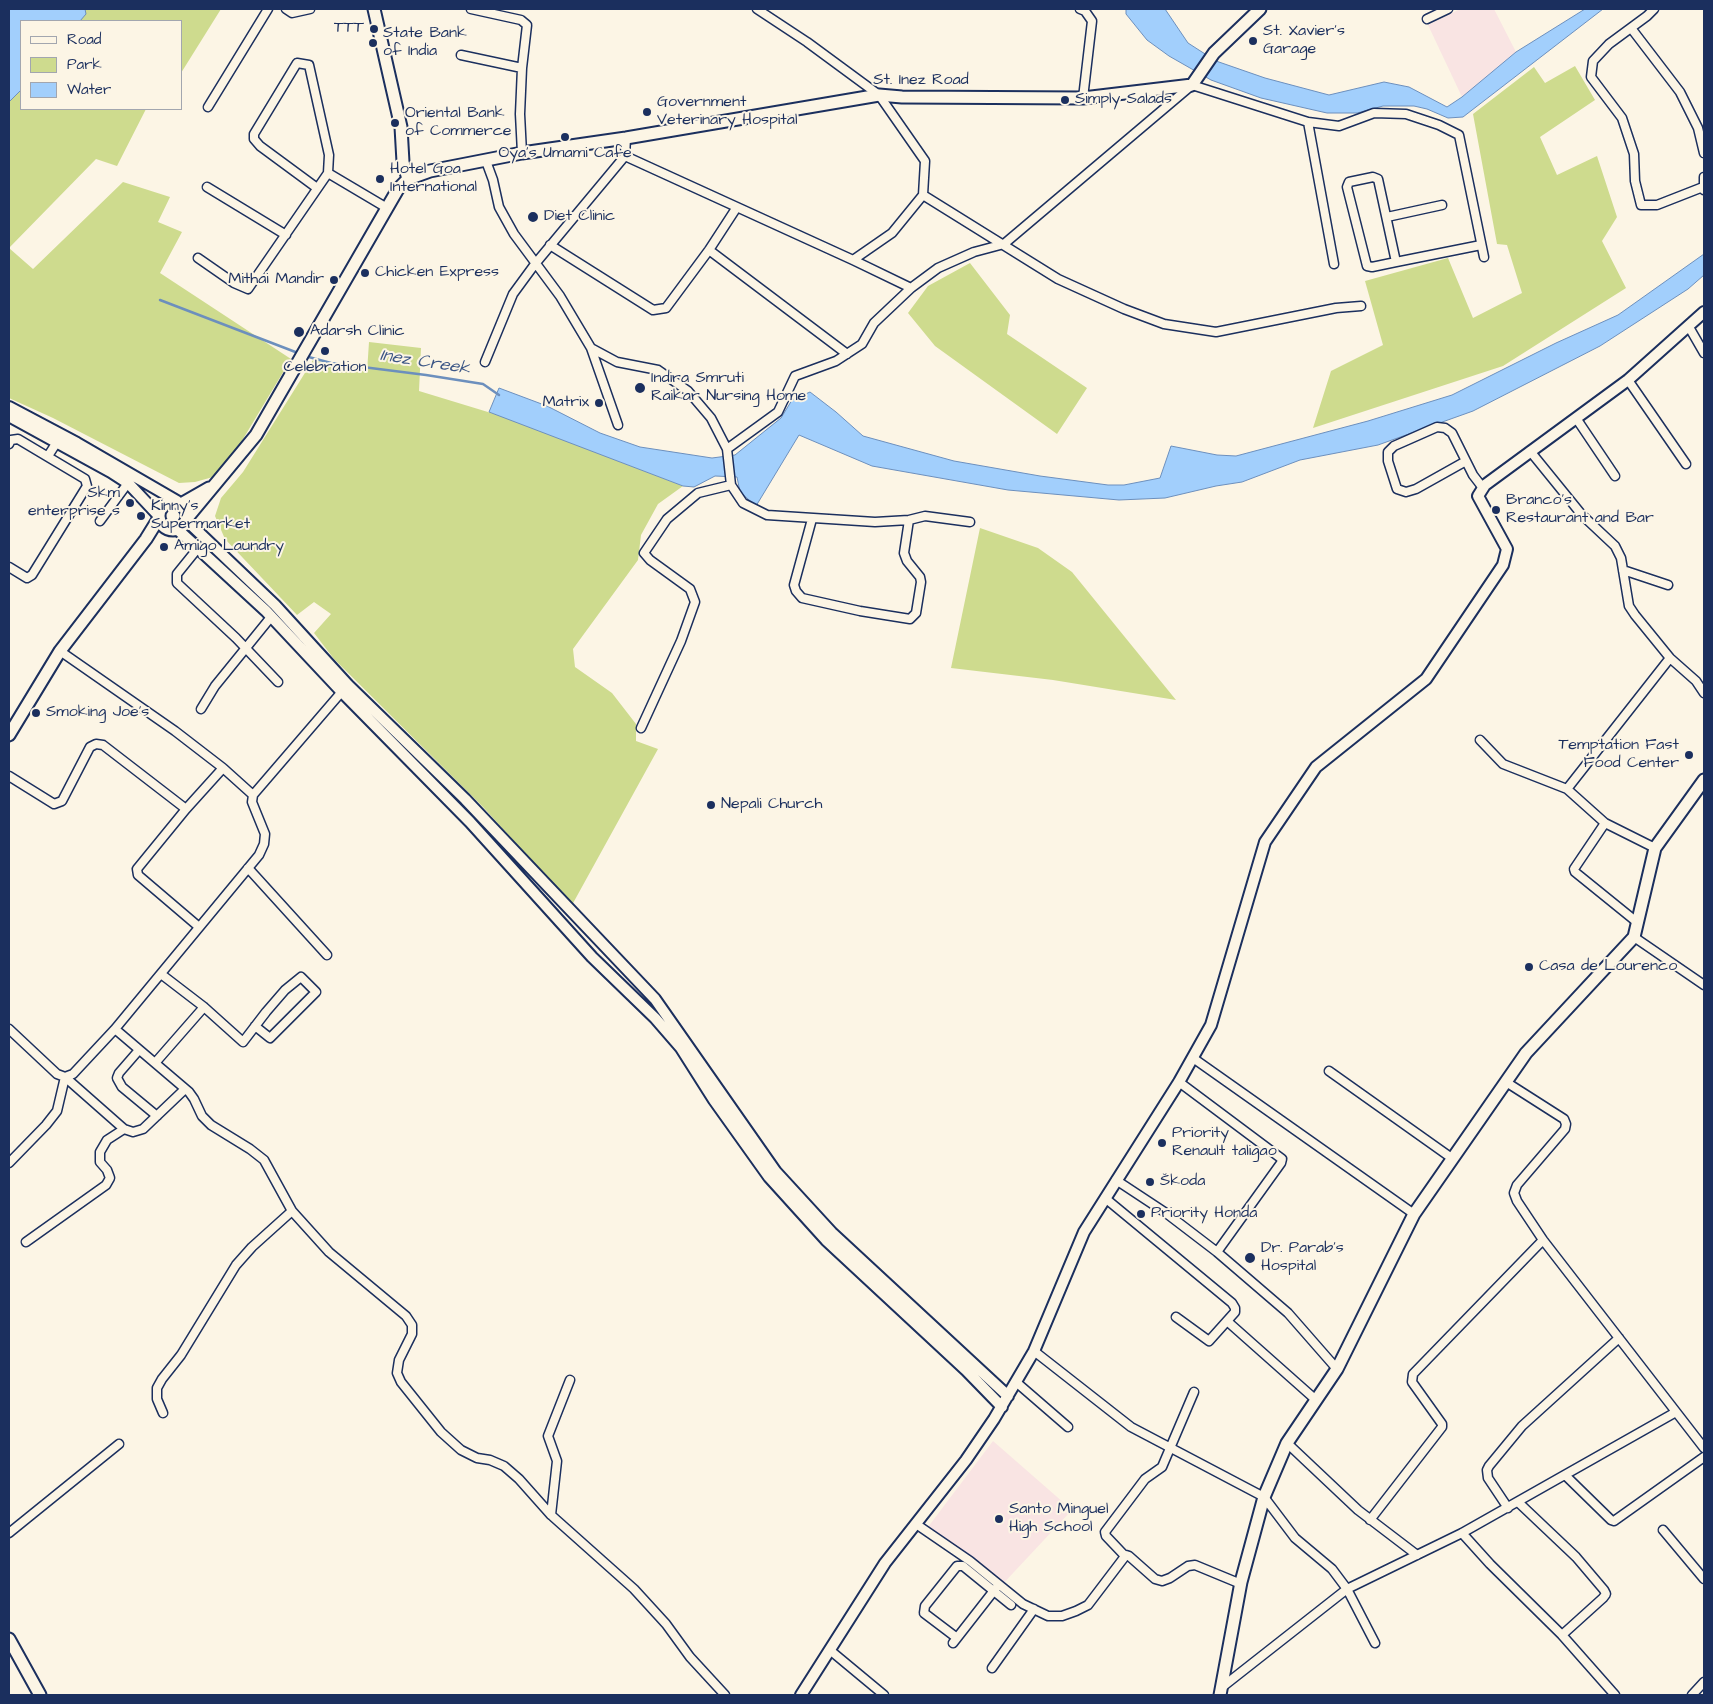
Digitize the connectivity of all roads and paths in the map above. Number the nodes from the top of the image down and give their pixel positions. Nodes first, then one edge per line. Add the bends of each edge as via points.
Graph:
1 (268, 9) edge
2 (286, 9) edge
3 (310, 9) edge
4 (374, 9) edge
5 (472, 9) edge
6 (757, 9) edge
7 (1080, 9) edge
8 (1260, 9) edge
9 (1448, 9) edge
10 (1654, 9) edge
11 (1427, 19) dead end
12 (1631, 28) junction
13 (461, 55) dead end
14 (522, 68) junction
15 (1194, 81) junction
16 (879, 95) junction
17 (1083, 98) junction
18 (208, 107) dead end
19 (1308, 122) junction
20 (626, 138) junction
21 (522, 153) junction
22 (1704, 153) edge
23 (625, 156) junction
24 (486, 161) junction
25 (328, 173) junction
26 (1704, 177) edge
27 (408, 179) junction
28 (207, 187) dead end
29 (317, 188) junction
30 (1704, 189) edge
31 (923, 195) junction
32 (1442, 206) dead end
33 (738, 207) junction
34 (387, 208) junction
35 (1387, 217) junction
36 (286, 235) junction
37 (1004, 244) junction
38 (550, 245) junction
39 (1481, 245) junction
40 (710, 250) junction
41 (1484, 257) dead end
42 (198, 258) dead end
43 (853, 260) junction
44 (1396, 262) junction
45 (535, 264) junction
46 (1334, 264) dead end
47 (911, 288) junction
48 (1361, 306) dead end
49 (1704, 312) edge
50 (1689, 327) junction
51 (590, 348) junction
52 (1704, 353) edge
53 (847, 354) junction
54 (485, 362) dead end
55 (1628, 380) junction
56 (9, 407) edge
57 (9, 416) edge
58 (1576, 418) junction
59 (618, 425) dead end
60 (57, 442) junction
61 (9, 444) edge
62 (727, 449) junction
63 (1530, 451) junction
64 (48, 456) junction
65 (1466, 461) junction
66 (1686, 464) dead end
67 (1615, 476) dead end
68 (128, 483) junction
69 (217, 484) junction
70 (732, 484) junction
71 (1483, 488) junction
72 (179, 502) junction
73 (159, 517) junction
74 (187, 519) junction
75 (812, 519) junction
76 (909, 520) junction
77 (100, 521) dead end
78 (970, 522) dead end
79 (173, 529) junction
80 (146, 539) junction
81 (198, 548) junction
82 (9, 567) edge
83 (1623, 570) junction
84 (1668, 585) dead end
85 (271, 617) junction
86 (246, 647) junction
87 (60, 651) junction
88 (1670, 658) junction
89 (278, 682) dead end
90 (344, 688) junction
91 (1704, 692) edge
92 (201, 709) dead end
93 (642, 728) dead end
94 (9, 735) edge
95 (1480, 740) dead end
96 (223, 768) junction
97 (9, 776) edge
98 (1704, 780) edge
99 (1567, 789) junction
100 (253, 795) junction
101 (186, 809) junction
102 (1605, 823) junction
103 (1655, 848) junction
104 (248, 868) junction
105 (1638, 923) junction
106 (199, 927) junction
107 (1634, 937) junction
108 (327, 955) dead end
109 (161, 974) junction
110 (1704, 985) edge
111 (204, 1007) junction
112 (255, 1026) junction
113 (9, 1029) edge
114 (115, 1029) junction
115 (139, 1050) junction
116 (1193, 1058) junction
117 (155, 1063) junction
118 (1328, 1071) dead end
119 (65, 1077) junction
120 (1179, 1082) junction
121 (1506, 1082) junction
122 (185, 1089) junction
123 (157, 1116) junction
124 (124, 1129) junction
125 (1453, 1158) junction
126 (9, 1163) edge
127 (1116, 1180) junction
128 (1105, 1198) junction
129 (292, 1211) junction
130 (1414, 1214) junction
131 (1544, 1240) junction
132 (26, 1242) dead end
133 (1217, 1252) junction
134 (1176, 1317) dead end
135 (1227, 1321) junction
136 (1619, 1338) junction
137 (1034, 1351) junction
138 (1337, 1369) junction
139 (570, 1380) dead end
140 (1016, 1382) junction
141 (1194, 1392) dead end
142 (1008, 1396) junction
143 (1316, 1400) junction
144 (1002, 1407) junction
145 (1676, 1412) junction
146 (164, 1413) dead end
147 (1068, 1427) dead end
148 (1287, 1443) junction
149 (119, 1444) dead end
150 (1170, 1447) junction
151 (1704, 1448) edge
152 (1704, 1457) edge
153 (1565, 1475) junction
154 (1264, 1497) junction
155 (1518, 1502) junction
156 (1508, 1508) junction
157 (551, 1515) junction
158 (1370, 1520) junction
159 (916, 1524) junction
160 (1663, 1530) dead end
161 (9, 1533) edge
162 (1462, 1533) junction
163 (1417, 1555) junction
164 (1124, 1556) junction
165 (1704, 1579) edge
166 (998, 1584) junction
167 (1241, 1584) junction
168 (1347, 1589) junction
169 (993, 1591) junction
170 (1011, 1605) dead end
171 (1034, 1609) junction
172 (1562, 1635) junction
173 (9, 1639) edge
174 (1375, 1643) dead end
175 (830, 1651) junction
176 (992, 1668) dead end
177 (1704, 1682) edge
178 (1221, 1692) edge
179 (40, 1695) edge
180 (725, 1695) edge
181 (801, 1695) edge
182 (884, 1695) edge
183 (1615, 1695) edge
184 (1692, 1695) edge

1 - 18 street
2 - 3 street via 292,13
4 - 27 main road via 401,127
5 - 14 street via 525,22
6 - 16 street
7 - 17 street via 1092,21
8 - 15 main road via 1214,53
9 - 11 street
10 - 12 street
12 - 22 street via 1680,92 1698,128
12 - 30 street via 1608,44 1593,61 1591,77 1622,118 1634,154 1635,181 1641,206 1657,205
13 - 14 street
14 - 21 street
15 - 17 main road, St. Inez Road
15 - 19 street
15 - 37 street
16 - 17 main road, St. Inez Road
16 - 20 main road, St. Inez Road
16 - 31 street via 926,161
19 - 39 street via 1339,126 1374,113 1406,114 1459,135
19 - 46 street
20 - 21 main road, St. Inez Road
20 - 23 street
21 - 24 main road, St. Inez Road
23 - 33 street
23 - 38 street
24 - 27 main road, St. Inez Road via 430,171
24 - 45 street via 499,207
25 - 29 street
25 - 29 street via 330,156 309,64 297,63 254,138 260,146
25 - 34 street
26 - 30 street
27 - 34 main road
28 - 36 street
29 - 36 street
31 - 37 street
31 - 43 street via 892,233
32 - 35 street
33 - 40 street
33 - 43 street
34 - 69 main road via 256,435
35 - 44 street
35 - 44 street via 1376,177 1347,184 1367,266
36 - 42 street via 248,289
37 - 47 street via 974,252 938,268
37 - 48 street via 1058,279 1164,324 1216,332
38 - 40 street via 653,310 666,308
38 - 45 street
39 - 41 street
39 - 44 street
40 - 53 street
43 - 47 street
45 - 51 street via 560,296
45 - 54 street via 513,294
47 - 53 street via 874,323 862,344
49 - 50 street
50 - 52 street
50 - 55 street
51 - 59 street
51 - 62 street via 617,362 658,370 688,391 712,418
53 - 62 street via 794,376 778,412
55 - 58 street
55 - 66 street
56 - 72 street
57 - 60 street
58 - 63 street
58 - 67 street
60 - 64 street
60 - 68 street
61 - 64 street via 11,440 18,439
62 - 70 street
63 - 71 street
63 - 83 street via 1582,515 1614,546
64 - 82 street via 85,478 87,486 32,575 27,578
65 - 65 street via 1452,433 1437,427 1394,446 1388,452 1398,489 1406,492
65 - 71 street
68 - 73 street
68 - 77 street
69 - 72 main road
69 - 74 main road
70 - 75 street via 743,503 767,515
70 - 93 street via 698,493 667,519 644,553 690,589 695,602
71 - 116 street via 1478,496 1508,549 1503,565 1426,679 1316,767 1265,842 1211,1025
72 - 73 main road via 165,504
72 - 74 main road via 186,511
73 - 79 main road via 161,524
73 - 80 main road
74 - 79 main road via 180,528
74 - 90 street via 275,605
75 - 76 street
75 - 76 street via 794,585 802,598 910,619 916,613 921,582 904,553
76 - 78 street via 925,516
79 - 80 main road
79 - 81 street
80 - 87 main road
81 - 85 street
81 - 86 street via 177,574 177,583
83 - 84 street
83 - 88 street via 1630,606
85 - 86 street
85 - 90 street
86 - 89 street
86 - 92 street
87 - 94 main road
87 - 96 street
88 - 91 street
88 - 99 street
90 - 100 street
90 - 142 street via 465,799 655,999 776,1172 832,1233
90 - 144 street via 592,957 655,1018 681,1048 770,1177 826,1240
95 - 99 street via 1503,764
96 - 100 street
96 - 101 street
97 - 101 street via 54,804 62,801 90,747 103,745
98 - 103 main road
99 - 102 street
100 - 104 street via 252,802 265,834 259,855
101 - 106 street via 137,869 138,875
102 - 103 street
102 - 105 street via 1574,869
103 - 105 main road
104 - 106 street
104 - 108 street
105 - 107 main road
106 - 109 street
107 - 110 street
107 - 121 main road via 1526,1053
109 - 111 street
109 - 114 street
111 - 112 street via 243,1042
111 - 117 street
112 - 112 street via 285,990 301,977 316,992 270,1038
113 - 119 street via 57,1074
114 - 115 street
114 - 119 street via 73,1074
115 - 117 street
115 - 123 street via 117,1078 122,1087
116 - 120 street
116 - 130 street
117 - 122 street
118 - 125 street
119 - 124 street
119 - 126 street via 57,1110 46,1126
120 - 127 street
120 - 133 street via 1282,1159
121 - 125 main road
121 - 131 street via 1564,1119 1566,1124 1514,1193
122 - 123 street
122 - 129 street via 211,1125 264,1160
123 - 124 street via 143,1129 133,1132
124 - 132 street via 107,1140 100,1152 100,1162 110,1178 106,1185
125 - 130 main road
127 - 128 street
127 - 133 street
128 - 135 street via 1232,1303 1235,1312
128 - 137 street via 1084,1232
129 - 146 street via 236,1266 181,1355 162,1379 157,1388 157,1399
129 - 157 street via 329,1252 406,1316 412,1325 412,1334 399,1360 401,1382 441,1432 461,1450 504,1466
130 - 138 main road
131 - 136 street
131 - 158 street via 1413,1374 1412,1382 1442,1428
133 - 138 street via 1288,1313
134 - 135 street via 1208,1340
135 - 143 street
136 - 145 street
136 - 156 street via 1522,1426 1489,1466 1488,1478
137 - 140 street
137 - 150 street via 1131,1427
138 - 143 main road
139 - 157 street via 548,1436 557,1461
140 - 142 street
140 - 147 street
141 - 150 street
142 - 144 street
143 - 148 main road
144 - 159 street
145 - 151 street
145 - 153 street
148 - 154 main road
148 - 158 street
149 - 161 street
150 - 154 street
150 - 164 street via 1160,1469 1145,1479 1106,1528 1106,1536
152 - 153 street via 1614,1521
153 - 155 street
154 - 167 main road
154 - 168 street via 1295,1538 1332,1569
155 - 156 street
155 - 172 street via 1576,1557 1606,1594
156 - 162 street
157 - 180 street via 634,1589
158 - 163 street
159 - 166 street
159 - 175 street via 885,1563
160 - 165 street
162 - 163 street
162 - 172 street
163 - 168 street
164 - 167 street via 1129,1556 1155,1579 1162,1581 1195,1565
164 - 171 street via 1088,1605 1062,1616 1048,1616
166 - 169 street
166 - 171 street
167 - 178 main road
168 - 174 street
168 - 178 street
169 - 169 street via 955,1640 924,1613 925,1606 957,1566 963,1566
169 - 170 street
171 - 176 street
172 - 183 street
173 - 179 main road
175 - 181 street
175 - 182 street
177 - 184 street

